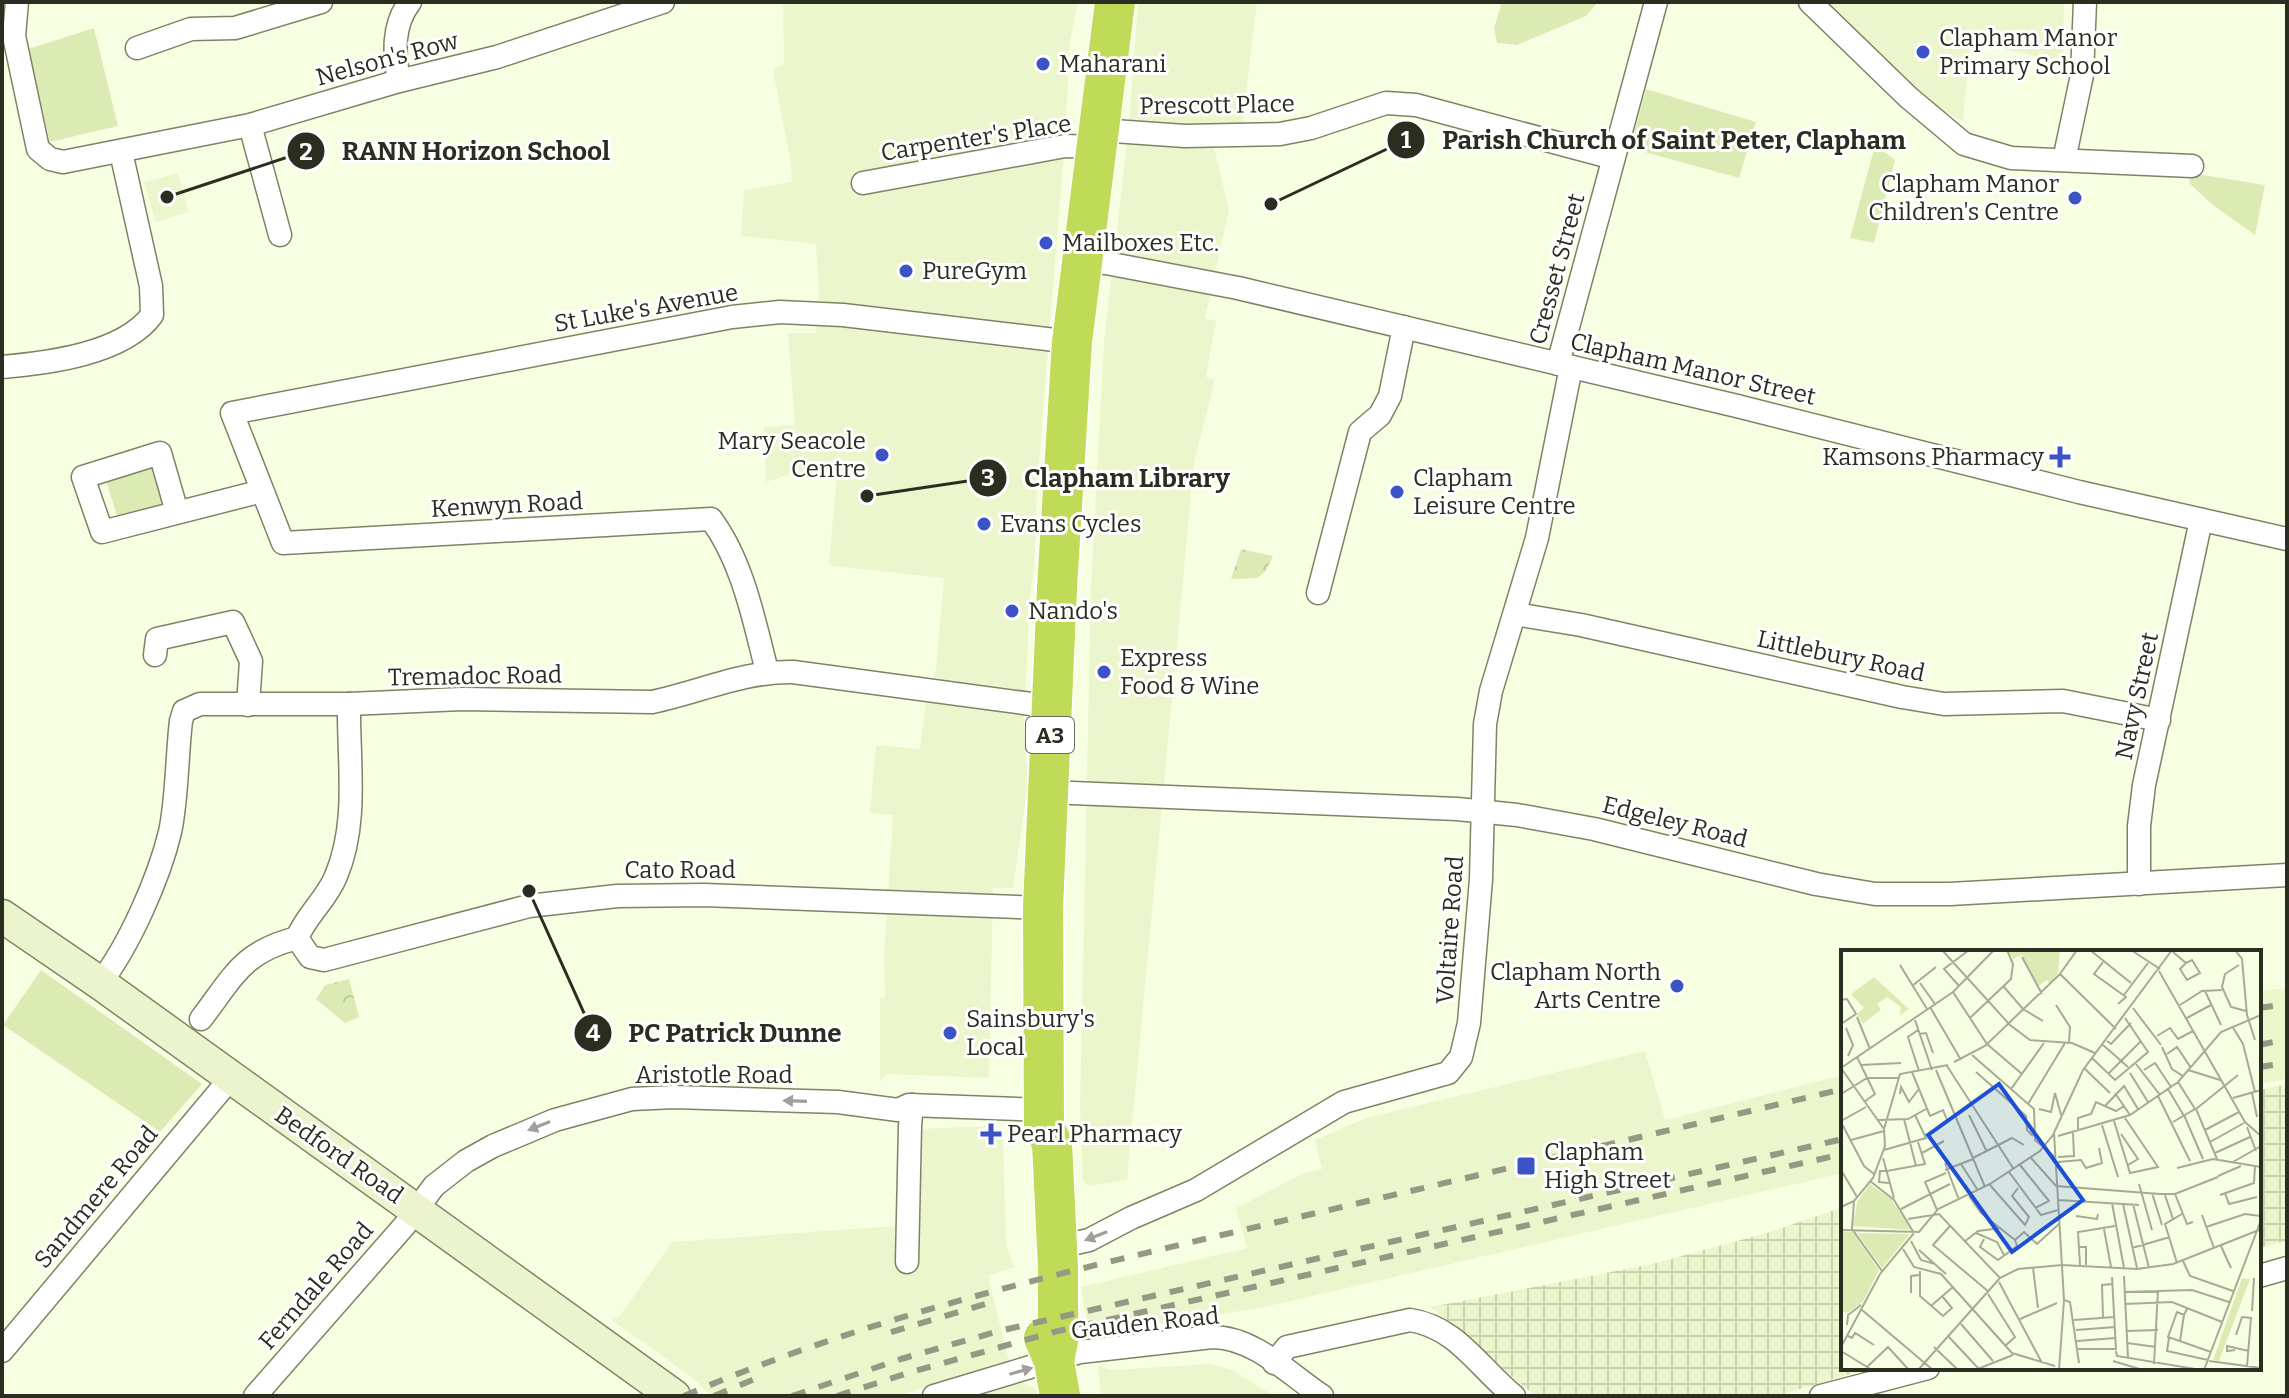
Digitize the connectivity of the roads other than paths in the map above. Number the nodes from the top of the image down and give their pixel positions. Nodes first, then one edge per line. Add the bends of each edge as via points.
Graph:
1 (17, 2) edge
2 (321, 2) edge
3 (410, 2) edge
4 (663, 2) edge
5 (1115, 2) edge
6 (1656, 2) edge
7 (1810, 2) edge
8 (2085, 2) edge
9 (137, 48) dead end
10 (399, 81) junction
11 (250, 125) junction
12 (1098, 138) junction
13 (121, 152) junction
14 (1613, 158) junction
15 (2064, 160) junction
16 (2192, 166) dead end
17 (863, 183) dead end
18 (280, 235) dead end
19 (1084, 262) junction
20 (1404, 327) junction
21 (1072, 342) junction
22 (1565, 365) junction
23 (2, 367) edge
24 (232, 413) joint
25 (262, 491) junction
26 (177, 512) junction
27 (2201, 520) junction
28 (2287, 539) edge
29 (1318, 593) dead end
30 (1515, 614) junction
31 (155, 655) dead end
32 (767, 671) junction
33 (349, 704) junction
34 (1051, 704) junction
35 (248, 705) junction
36 (2159, 720) junction
37 (1048, 792) junction
38 (1482, 811) junction
39 (2287, 875) edge
40 (2139, 884) junction
41 (1043, 908) junction
42 (2, 916) edge
43 (297, 938) junction
44 (100, 983) junction
45 (201, 1019) dead end
46 (213, 1100) junction
47 (912, 1105) junction
48 (1044, 1119) junction
49 (416, 1210) junction
50 (1058, 1247) junction
51 (907, 1262) dead end
52 (2287, 1268) edge
53 (2261, 1275) edge
54 (2, 1351) edge
55 (1274, 1363) junction
56 (1920, 1370) edge
57 (1057, 1378) edge
58 (255, 1396) edge
59 (674, 1396) edge
60 (934, 1396) edge
61 (1322, 1396) edge
62 (1514, 1396) edge
63 (1821, 1396) edge

1 - 13 street, Nelson's Row via 14,36 38,149 63,162
2 - 9 street via 235,28 191,29
3 - 10 street via 395,39
4 - 10 street, Nelson's Row via 497,57
5 - 12 highway, A3
6 - 14 street, Cresset Street
7 - 15 street via 1964,144 2011,158
8 - 15 street via 2082,75
10 - 11 street, Nelson's Row
11 - 13 street, Nelson's Row
11 - 18 street
12 - 14 street, Prescott Place via 1280,134 1386,103 1416,105
12 - 17 street, Carpenter's Place
12 - 19 highway, A3
13 - 23 street via 151,286 152,315 115,345
14 - 22 street, Cresset Street
15 - 16 street
19 - 20 street, Clapham Manor Street via 1238,288
19 - 21 highway, A3
20 - 22 street, Clapham Manor Street
20 - 29 street via 1390,396 1380,415 1360,432
21 - 24 street, St Luke's Avenue via 780,312
21 - 34 highway, A3
22 - 27 street, Clapham Manor Street
22 - 30 street, Voltaire Road via 1537,538
24 - 25 street, Kenwyn Road
25 - 26 street
25 - 32 street, Kenwyn Road via 283,543 711,519 748,599
26 - 26 street via 102,532 83,477 160,453
27 - 28 street, Clapham Manor Street
27 - 36 street, Navy Street
30 - 36 street, Littlebury Road via 1944,704 2063,701
30 - 38 street, Voltaire Road via 1485,724
31 - 35 street via 157,639 233,622 251,661
32 - 33 street, Tremadoc Road via 652,702 462,699
32 - 34 street, Tremadoc Road
33 - 35 street, Tremadoc Road
33 - 43 street via 346,844 332,886
34 - 37 highway, A3
35 - 44 street, Tremadoc Road via 200,704 184,711 171,829 138,915
36 - 40 street, Navy Street via 2139,826
37 - 38 street, Edgeley Road
37 - 41 highway, A3
38 - 40 street, Edgeley Road via 1594,829 1875,894
38 -> 50 street, Voltaire Road via 1469,1023 1455,1066 1448,1073 1344,1102 1196,1190 1089,1240
39 - 40 street, Edgeley Road
41 - 43 street, Cato Road via 617,896 529,906 324,960 310,957
41 - 48 highway, A3
42 - 44 main road, Bedford Road
43 - 45 street via 248,958
44 - 46 main road, Bedford Road
46 - 49 main road, Bedford Road
46 - 54 street, Sandmere Road
47 - 48 street, Aristotle Road
47 -> 49 street, Aristotle Road via 898,1110 838,1102 632,1099 555,1120 493,1146 434,1186
47 - 51 street
48 - 50 highway, A3 via 1052,1143
48 - 57 highway, A3 via 1029,1148 1034,1301
49 - 58 street, Ferndale Road
49 - 59 main road, Bedford Road
50 - 57 highway, A3
52 - 53 street
55 - 57 street, Gauden Road via 1246,1344 1212,1337 1080,1352
55 - 61 street, Gauden Road
55 - 62 street via 1287,1347 1410,1320 1460,1342
56 - 63 street
60 -> 57 street, Gauden Road

